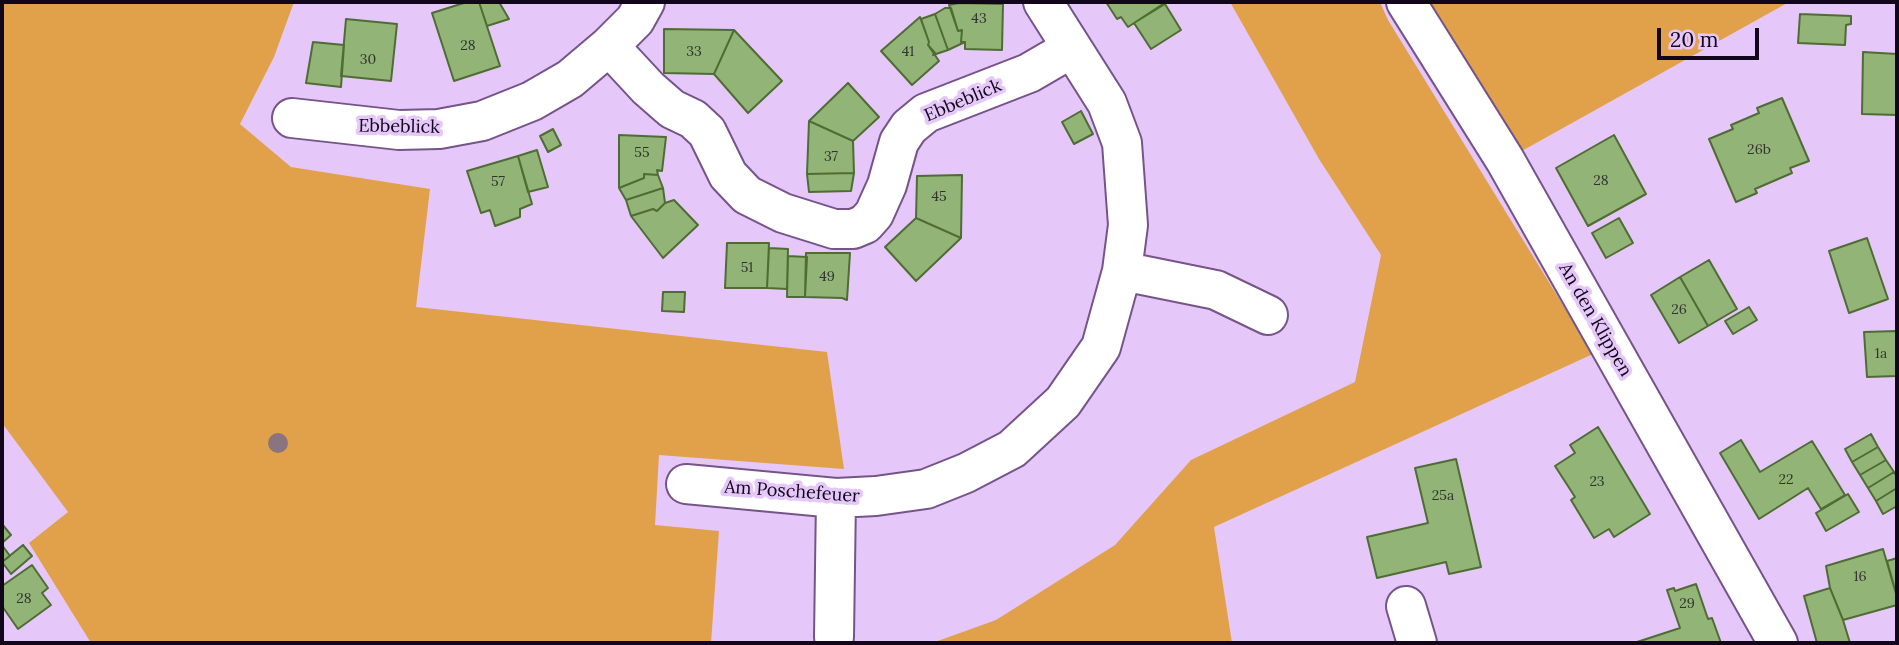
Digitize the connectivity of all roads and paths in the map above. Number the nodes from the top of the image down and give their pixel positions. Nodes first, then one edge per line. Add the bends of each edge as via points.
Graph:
1 (645, 2) edge
2 (1043, 2) edge
3 (1406, 2) edge
4 (609, 46) junction
5 (1072, 48) junction
6 (292, 118) dead end
7 (1122, 271) junction
8 (1268, 315) dead end
9 (686, 484) dead end
10 (836, 498) junction
11 (1406, 606) dead end
12 (834, 637) dead end
13 (1417, 643) edge
14 (1778, 643) edge

1 - 4 street, Ebbeblick via 635,20
2 - 5 street, Am Poschefeuer
3 - 14 street, An den Klippen via 1505,160
4 - 5 street, Ebbeblick via 648,88 707,132 728,175 747,195 783,213 834,229 853,229 874,214 899,142 926,113 1029,74
4 - 6 street, Ebbeblick via 570,79 482,121 399,130
5 - 7 street, Am Poschefeuer via 1107,103 1122,143 1128,225
7 - 8 street via 1216,290
7 - 10 street, Am Poschefeuer via 1101,346 1063,402 1012,449 926,489
9 - 10 street, Am Poschefeuer
10 - 12 street
11 - 13 street

